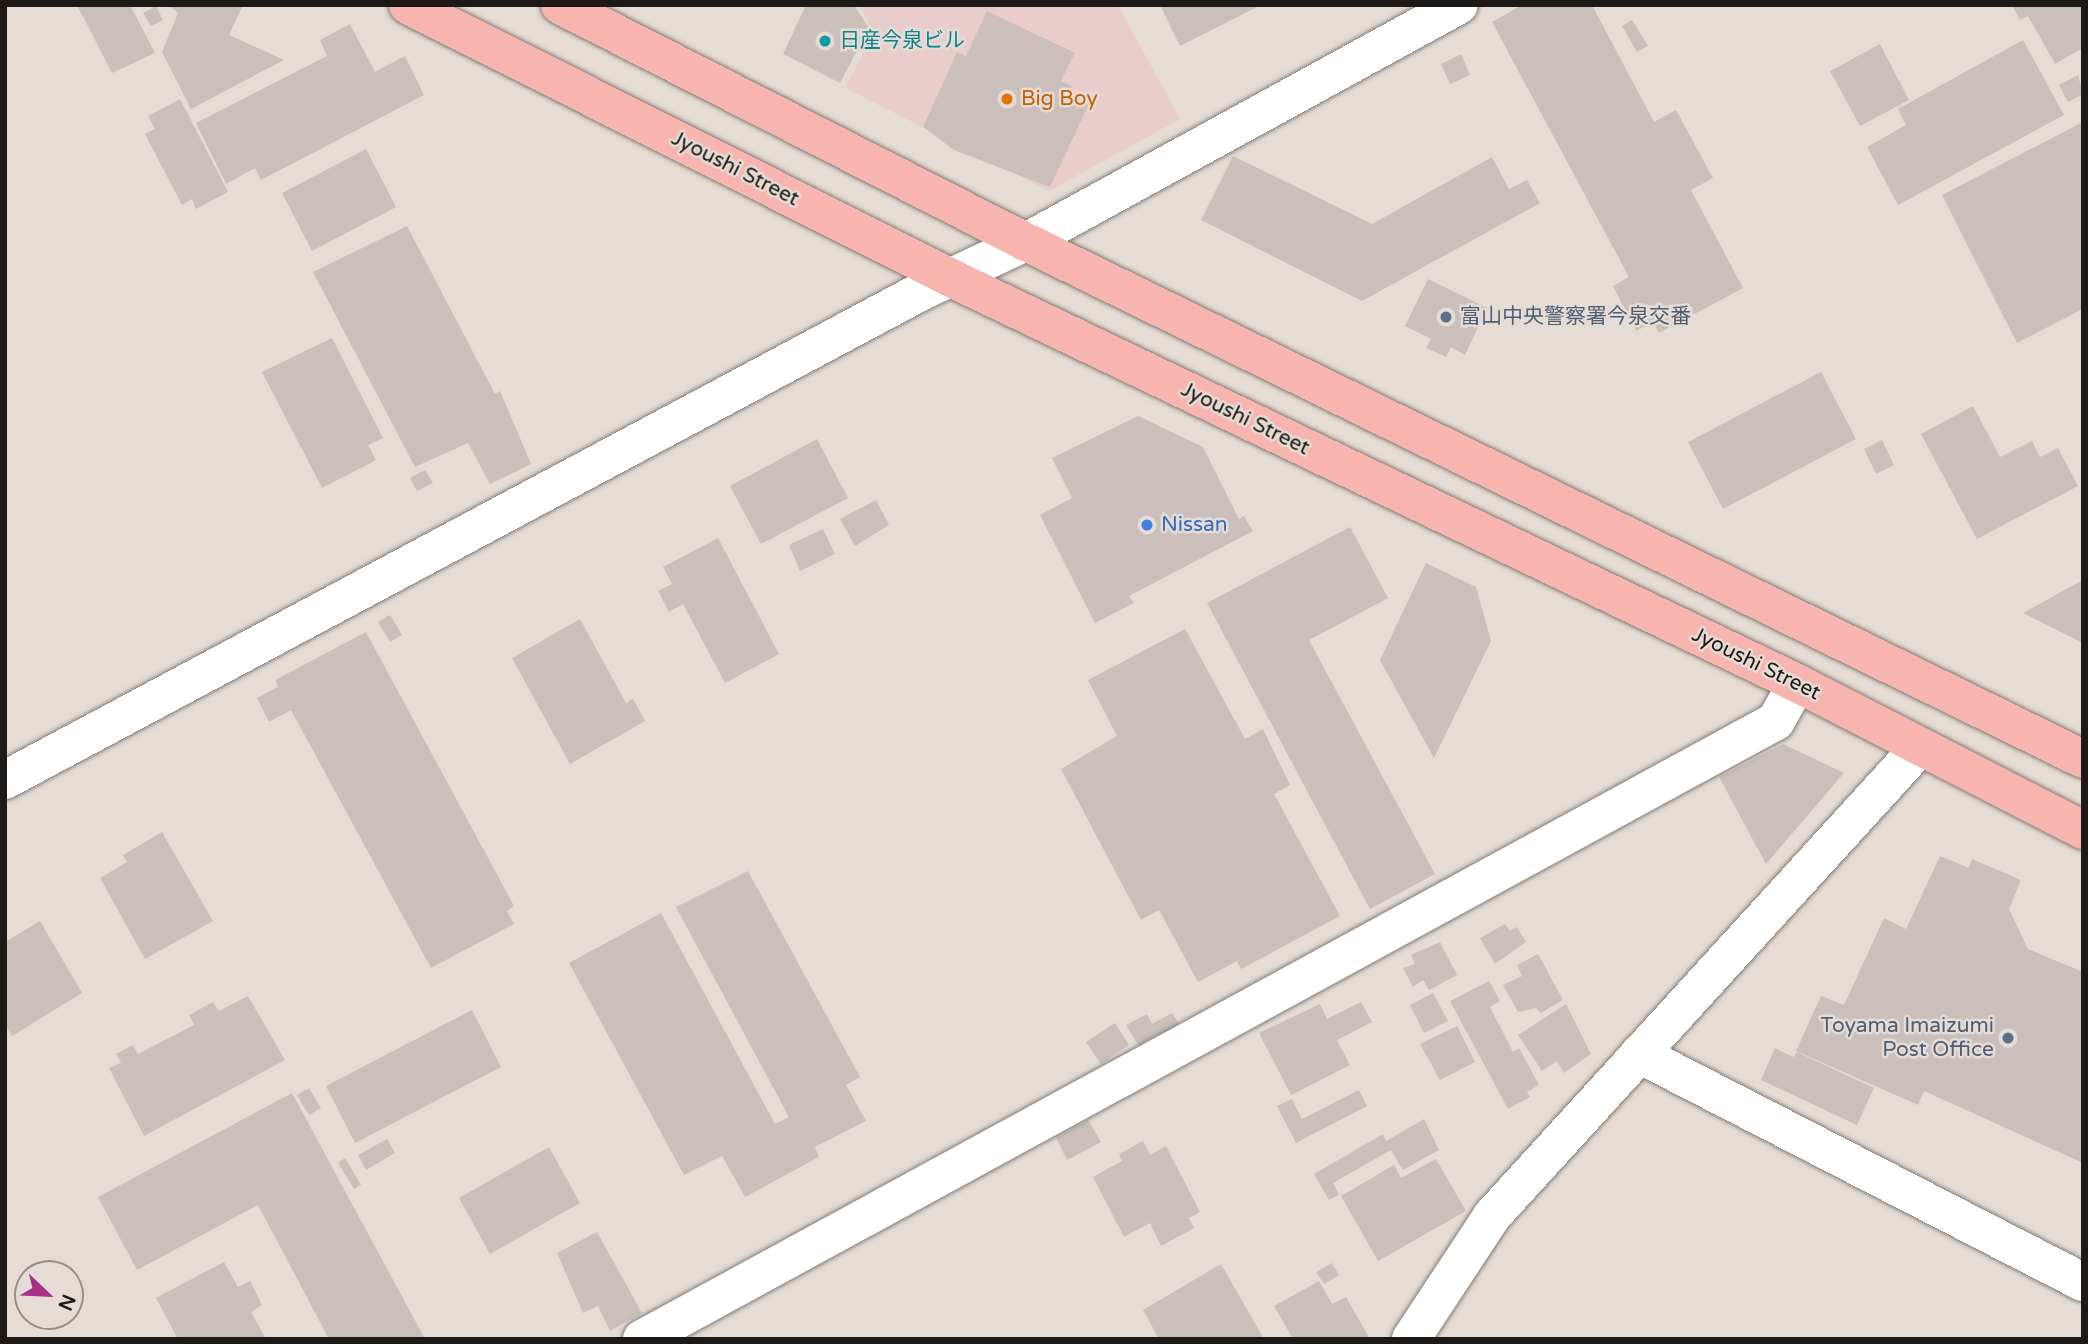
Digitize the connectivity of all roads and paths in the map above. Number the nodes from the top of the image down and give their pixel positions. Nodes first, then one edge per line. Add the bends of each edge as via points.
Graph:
1 (408, 5) edge
2 (561, 5) edge
3 (1458, 5) edge
4 (599, 13) edge
5 (1026, 242) junction
6 (951, 278) junction
7 (1797, 683) junction
8 (1919, 748) junction
9 (2083, 759) edge
10 (5, 780) edge
11 (2083, 830) edge
12 (1639, 1054) junction
13 (2083, 1282) edge
14 (642, 1339) edge
15 (1412, 1339) edge

1 - 6 highway, Jyoushi Street
2 - 4 highway
3 - 5 street
4 - 5 highway
5 - 6 street
5 - 9 highway
6 - 7 highway, Jyoushi Street
6 - 10 street
7 - 8 highway, Jyoushi Street
7 - 14 street via 1776,721
8 - 11 highway, Jyoushi Street
8 - 12 street
12 - 13 street
12 - 15 street via 1492,1216

